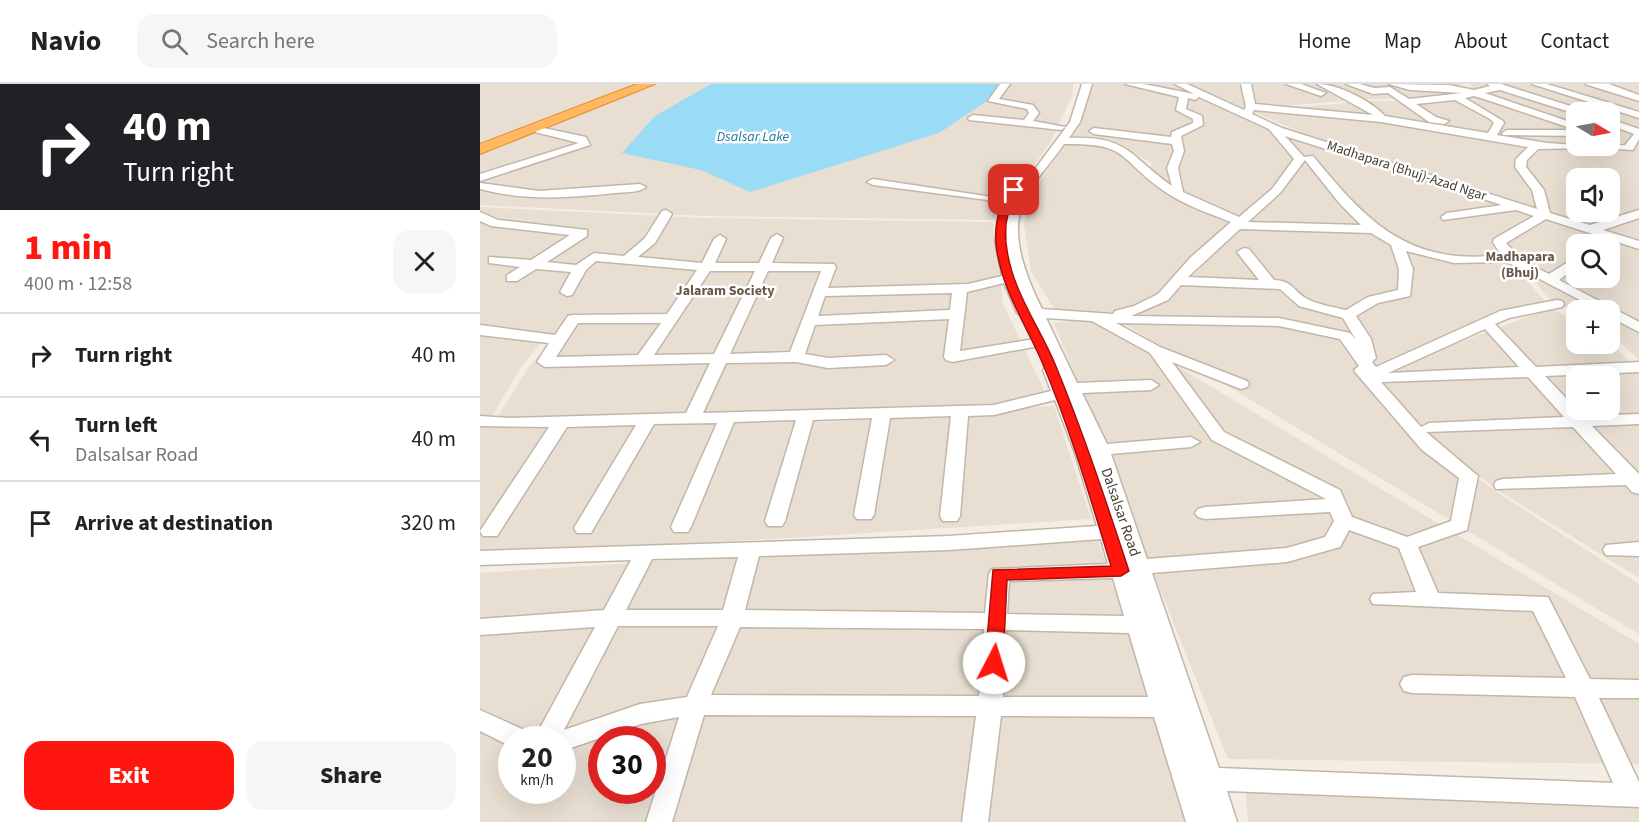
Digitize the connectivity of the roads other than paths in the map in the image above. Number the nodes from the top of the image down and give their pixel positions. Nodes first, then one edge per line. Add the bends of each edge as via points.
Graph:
1 (649, 84) edge
2 (1005, 84) edge
3 (1078, 84) edge
4 (1087, 84) edge
5 (1130, 84) edge
6 (1246, 84) edge
7 (1291, 84) edge
8 (1351, 84) edge
9 (1394, 84) edge
10 (1537, 84) edge
11 (1590, 84) edge
12 (1356, 85) edge
13 (1432, 85) edge
14 (1496, 85) edge
15 (1608, 85) edge
16 (1550, 88) junction
17 (1201, 89) edge
18 (1325, 89) edge
19 (1182, 90) edge
20 (1472, 94) junction
21 (1523, 94) junction
22 (1575, 94) junction
23 (1456, 97) junction
24 (1212, 98) junction
25 (1639, 98) edge
26 (1442, 99) junction
27 (1424, 101) junction
28 (1407, 102) junction
29 (1496, 102) junction
30 (1546, 102) junction
31 (1599, 102) edge
32 (1566, 108) edge
33 (1620, 109) edge
34 (1308, 110) junction
35 (1521, 110) junction
36 (1249, 111) junction
37 (1639, 115) edge
38 (973, 118) dead end
39 (1382, 119) junction
40 (1027, 123) junction
41 (1455, 123) junction
42 (1474, 123) junction
43 (1565, 124) edge
44 (1272, 126) junction
45 (1622, 126) edge
46 (1494, 127) junction
47 (539, 130) dead end
48 (1064, 132) junction
49 (1566, 132) edge
50 (1620, 135) edge
51 (1637, 135) edge
52 (1176, 141) junction
53 (1534, 147) junction
54 (1620, 147) edge
55 (1566, 148) edge
56 (480, 149) edge
57 (1352, 152) junction
58 (1304, 159) junction
59 (480, 178) edge
60 (873, 182) dead end
61 (480, 186) edge
62 (640, 188) dead end
63 (1177, 193) junction
64 (1007, 201) junction
65 (1518, 206) junction
66 (666, 214) dead end
67 (1639, 214) edge
68 (1545, 215) junction
69 (480, 216) edge
70 (1447, 217) dead end
71 (1237, 223) junction
72 (1374, 229) junction
73 (1589, 230) junction
74 (1603, 234) edge
75 (777, 238) dead end
76 (720, 239) dead end
77 (1620, 239) edge
78 (1397, 244) junction
79 (1639, 245) edge
80 (1245, 252) dead end
81 (628, 258) junction
82 (1510, 258) junction
83 (494, 260) dead end
84 (537, 264) junction
85 (706, 267) junction
86 (763, 268) junction
87 (1566, 268) edge
88 (579, 269) junction
89 (512, 278) dead end
90 (1009, 278) junction
91 (1550, 280) junction
92 (1178, 281) junction
93 (1270, 285) junction
94 (960, 288) junction
95 (567, 292) dead end
96 (821, 292) junction
97 (1557, 304) dead end
98 (1320, 308) junction
99 (1036, 313) junction
100 (956, 314) junction
101 (1088, 315) junction
102 (1348, 315) junction
103 (672, 318) junction
104 (807, 321) junction
105 (1492, 328) dead end
106 (1639, 328) edge
107 (480, 330) edge
108 (1345, 336) junction
109 (559, 340) junction
110 (1038, 342) junction
111 (1155, 350) junction
112 (796, 357) junction
113 (721, 358) junction
114 (643, 360) junction
115 (886, 360) dead end
116 (1639, 367) edge
117 (1533, 372) junction
118 (1379, 376) junction
119 (1241, 384) dead end
120 (1151, 385) dead end
121 (1066, 391) junction
122 (960, 411) junction
123 (882, 413) junction
124 (806, 415) junction
125 (728, 417) junction
126 (692, 418) junction
127 (1639, 418) edge
128 (648, 419) junction
129 (480, 421) edge
130 (1578, 421) junction
131 (561, 422) junction
132 (1429, 428) dead end
133 (1191, 442) dead end
134 (1101, 450) junction
135 (1636, 482) edge
136 (1503, 485) dead end
137 (1205, 513) dead end
138 (1341, 513) junction
139 (864, 515) dead end
140 (950, 516) dead end
141 (775, 521) dead end
142 (681, 527) dead end
143 (585, 528) dead end
144 (490, 531) dead end
145 (1108, 532) junction
146 (1407, 543) junction
147 (1639, 549) edge
148 (750, 550) junction
149 (1613, 550) dead end
150 (646, 552) junction
151 (480, 558) edge
152 (1130, 569) junction
153 (1381, 599) dead end
154 (1430, 600) junction
155 (608, 618) junction
156 (732, 619) junction
157 (998, 621) junction
158 (1137, 625) junction
159 (480, 627) edge
160 (1412, 684) dead end
161 (1583, 688) junction
162 (1639, 689) edge
163 (695, 705) junction
164 (990, 705) junction
165 (1163, 707) junction
166 (480, 720) edge
167 (553, 726) edge
168 (498, 729) edge
169 (576, 736) edge
170 (1211, 779) junction
171 (1636, 795) edge
172 (659, 822) edge
173 (975, 822) edge
174 (1199, 822) edge
175 (1224, 822) edge

1 - 56 highway
2 - 40 street via 993,101 1030,107 1034,113
3 - 48 street, Dalsalsar Road
4 - 48 street, Dalsalsar Road via 1082,106
5 - 19 street
6 - 36 street
7 - 18 street
8 - 12 street
9 - 13 street via 1410,90
10 - 16 street
11 - 15 street
12 - 18 street
12 - 28 street via 1373,91 1390,90
13 - 20 street
14 - 20 street
14 - 21 street
15 - 25 street
16 - 21 street
16 - 22 street
17 - 19 street, Madhapara (Bhuj)-Azad Ngar
17 - 24 street, Madhapara (Bhuj)-Azad Ngar
18 - 34 street via 1317,104
18 - 39 street via 1374,110
19 - 24 street
19 - 52 street via 1182,110 1198,118 1198,125 1176,134
20 - 23 street
20 - 29 street
21 - 29 street
21 - 30 street
22 - 30 street
22 - 31 street
23 - 26 street
23 - 46 street
24 - 36 street, Madhapara (Bhuj)-Azad Ngar
26 - 27 street
26 - 42 street
27 - 28 street
27 - 41 street
28 - 41 street via 1433,120
29 - 35 street
30 - 32 street
30 - 35 street
33 - 37 street
34 - 36 street
34 - 39 street
35 - 43 street
35 - 46 street
36 - 44 street, Madhapara (Bhuj)-Azad Ngar
38 - 40 street
39 - 46 street
40 - 48 street
41 - 42 street
42 - 46 street
44 - 57 street, Madhapara (Bhuj)-Azad Ngar
44 - 58 street
45 - 51 street
46 - 49 street
46 - 53 street
47 - 59 street via 582,139 585,145
48 - 52 street via 1126,133
48 - 63 street via 1115,145
48 - 64 street, Dalsalsar Road
48 - 99 street, Dalsalsar Road via 1018,201 1012,220 1014,250
50 - 51 street
51 - 54 street via 1629,148
52 - 63 street via 1179,151 1172,159 1171,169
53 - 55 street
53 - 68 street via 1519,163 1536,187
57 - 58 street
57 - 65 street, Madhapara (Bhuj)-Azad Ngar
58 - 71 street via 1276,191
58 - 72 street
60 - 64 street
61 - 62 street via 502,193
63 - 71 street
64 - 90 street, Dalsalsar Road via 1000,227
65 - 68 street, Madhapara (Bhuj)-Azad Ngar
65 - 70 street
66 - 81 street via 650,240
67 - 73 street
68 - 73 street, Madhapara (Bhuj)-Azad Ngar
68 - 82 street via 1499,242
69 - 84 street via 495,223 583,233
71 - 72 street
71 - 92 street
72 - 78 street
73 - 74 street, Madhapara (Bhuj)-Azad Ngar
75 - 86 street
76 - 85 street
77 - 79 street, Madhapara (Bhuj)-Azad Ngar
78 - 82 street via 1447,258 1485,262
78 - 102 street via 1406,269 1405,293 1373,300
80 - 93 street
81 - 85 street
81 - 88 street via 594,257
82 - 91 street
83 - 84 street
84 - 88 street
84 - 89 street
85 - 86 street
85 - 103 street
86 - 96 street via 829,267
86 - 113 street
87 - 91 street
88 - 95 street
90 - 94 street
90 - 110 street, Dalsalsar Road
91 - 106 street
92 - 93 street
92 - 101 street via 1163,297 1139,309 1119,315
93 - 98 street via 1284,285 1305,305
94 - 96 street
94 - 100 street
96 - 104 street
97 - 118 street via 1505,314
98 - 102 street
98 - 108 street
99 - 101 street
99 - 121 street, Dalsalsar Road
100 - 104 street
100 - 110 street via 952,357
101 - 108 street via 1156,321 1279,322
101 - 111 street
102 - 118 street
103 - 109 street via 573,319
103 - 114 street
104 - 112 street
105 - 117 street
107 - 109 street
108 - 118 street
109 - 114 street via 545,362
110 - 121 street, Dalsalsar Road
111 - 119 street
111 - 138 street via 1218,436 1333,494
112 - 113 street
112 - 115 street via 828,363
113 - 114 street
113 - 126 street
116 - 117 street
117 - 118 street
117 - 130 street
118 - 146 street via 1362,370 1428,446 1469,476 1460,525
120 - 121 street
121 - 122 street via 994,410
121 - 134 street, Dalsalsar Road
121 - 145 street, Dalsalsar Road
122 - 123 street
122 - 140 street
123 - 124 street
123 - 139 street
124 - 125 street
124 - 141 street
125 - 126 street
125 - 142 street
126 - 128 street
127 - 130 street
128 - 131 street
128 - 143 street
129 - 131 street
130 - 132 street
130 - 135 street
131 - 144 street
133 - 134 street
134 - 152 street, Dalsalsar Road
135 - 136 street
137 - 138 street
138 - 146 street
138 - 152 street via 1333,542 1287,555
145 - 148 street via 949,543
145 - 152 street, Dalsalsar Road
146 - 154 street
147 - 149 street
148 - 150 street
148 - 156 street
150 - 151 street
150 - 155 street
152 - 157 street via 999,574
152 - 158 street, Dalsalsar Road
152 - 170 street, Dalsalsar Road
153 - 154 street
154 - 161 street via 1540,603
155 - 156 street
155 - 159 street
155 - 167 street
156 - 157 street
156 - 163 street
157 - 158 street
157 - 164 street
158 - 165 street, Dalsalsar Road
160 - 161 street
161 - 162 street
161 - 171 street
163 - 164 street
163 - 169 street via 640,714
163 - 172 street
164 - 165 street
164 - 173 street
165 - 174 street, Dalsalsar Road
166 - 168 street
170 - 171 street
170 - 175 street, Dalsalsar Road

